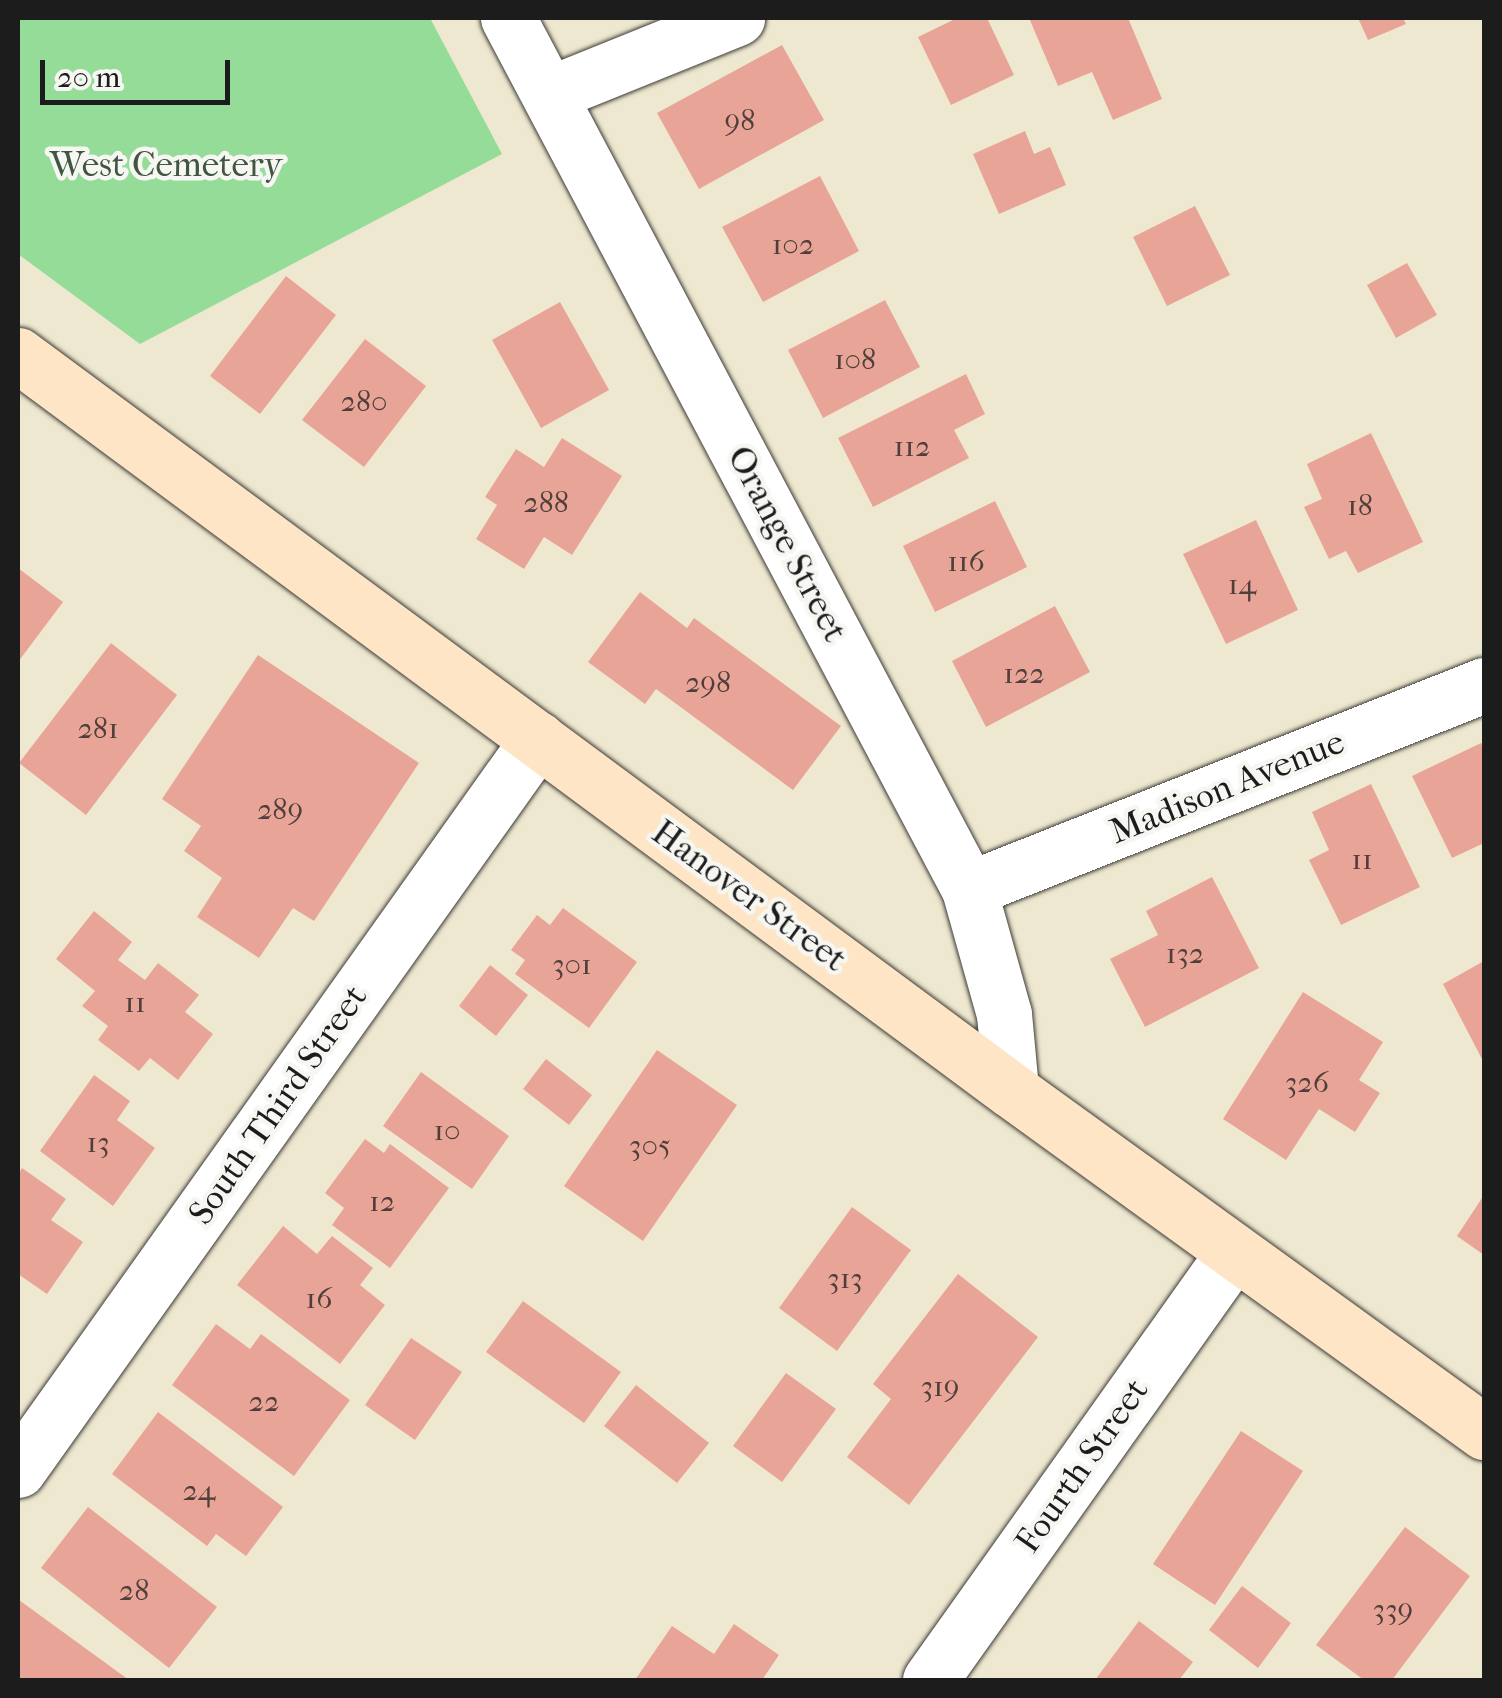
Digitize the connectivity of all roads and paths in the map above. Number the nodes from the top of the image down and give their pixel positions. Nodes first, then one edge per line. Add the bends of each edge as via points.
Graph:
1 (508, 18) edge
2 (736, 18) edge
3 (549, 94) junction
4 (18, 355) edge
5 (1484, 685) edge
6 (538, 739) junction
7 (969, 889) junction
8 (1011, 1090) junction
9 (1234, 1252) junction
10 (1484, 1432) edge
11 (18, 1470) edge
12 (930, 1680) edge

1 - 3 street, Orange Street
2 - 3 street
3 - 7 street, Orange Street
4 - 6 main road, Hanover Street
5 - 7 street, Madison Avenue
6 - 8 main road, Hanover Street
6 - 11 street, South Third Street
7 - 8 street, Orange Street via 1004,1014
8 - 9 main road, Hanover Street
9 - 10 main road, Hanover Street
9 - 12 street, Fourth Street

